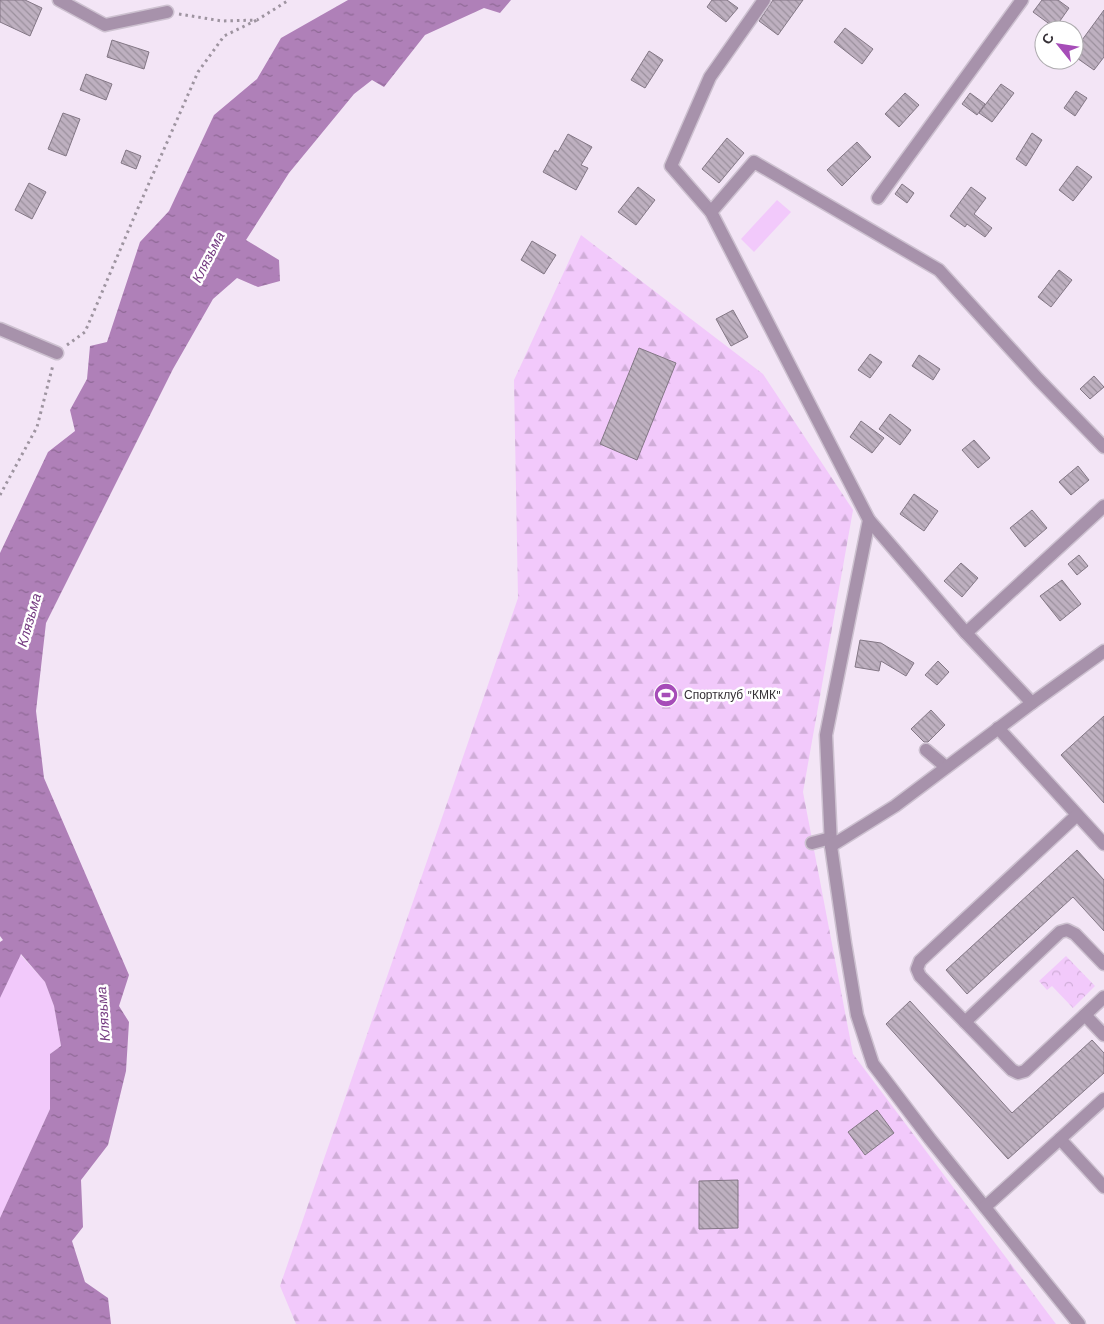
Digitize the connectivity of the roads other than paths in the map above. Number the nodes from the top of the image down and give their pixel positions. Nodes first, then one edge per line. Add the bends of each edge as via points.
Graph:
1 (59, 0) edge
2 (764, 0) edge
3 (1022, 0) edge
4 (167, 12) road end
5 (878, 198) dead end
6 (711, 212) junction
7 (0, 329) edge
8 (57, 352) road end
9 (1104, 446) edge
10 (1104, 506) edge
11 (869, 520) junction
12 (966, 633) junction
13 (1104, 651) edge
14 (1032, 703) junction
15 (998, 728) junction
16 (926, 750) dead end
17 (946, 767) junction
18 (1077, 815) junction
19 (831, 842) junction
20 (812, 843) dead end
21 (1104, 844) edge
22 (1104, 964) edge
23 (1104, 997) edge
24 (1085, 1015) junction
25 (965, 1022) junction
26 (1104, 1034) edge
27 (1104, 1099) edge
28 (1060, 1139) junction
29 (1104, 1187) edge
30 (984, 1207) junction
31 (1079, 1324) edge

1 - 4 street via 105,25
2 - 6 street via 710,77 671,166
3 - 5 street
6 - 9 street via 754,162 939,270
6 - 11 street
7 - 8 street
10 - 12 street
11 - 12 street
11 - 19 street via 826,735
12 - 14 street
13 - 14 street
14 - 15 street
15 - 17 street
15 - 18 street
16 - 17 street
17 - 19 street via 895,806
18 - 21 street
18 - 25 street via 920,961 917,969 920,976
19 - 20 street
19 - 30 street via 857,1015 873,1064
22 - 25 street via 1075,934 1068,930 1060,932
23 - 24 street
24 - 25 street via 1025,1071 1018,1073
24 - 26 street
27 - 28 street
28 - 29 street
28 - 30 street
30 - 31 street

